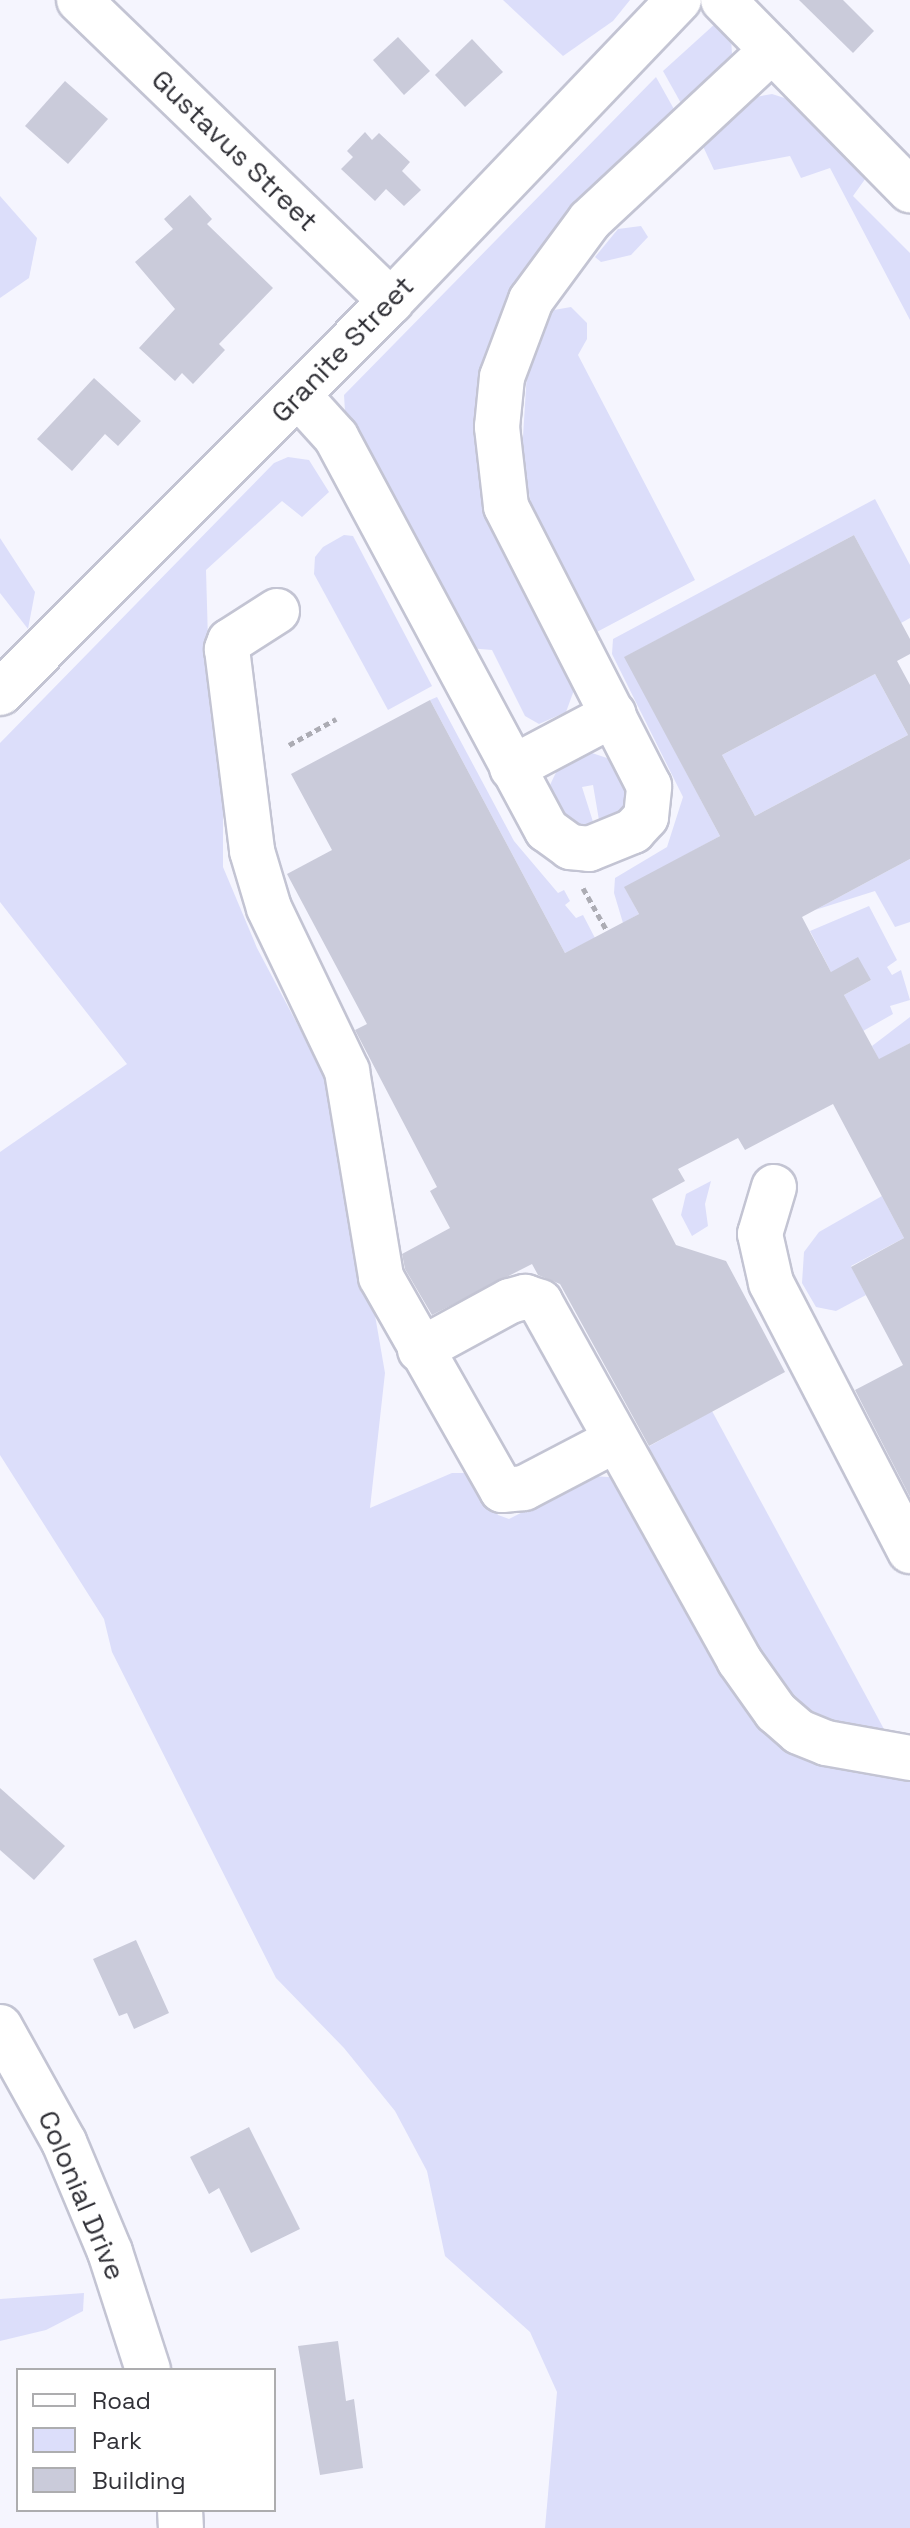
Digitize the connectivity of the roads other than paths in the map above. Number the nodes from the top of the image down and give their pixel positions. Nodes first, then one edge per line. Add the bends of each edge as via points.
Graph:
1 (79, 0) edge
2 (679, 0) edge
3 (723, 0) edge
4 (772, 50) junction
5 (910, 190) edge
6 (391, 301) junction
7 (298, 395) junction
8 (277, 611) dead end
9 (0, 693) edge
10 (614, 714) junction
11 (512, 768) junction
12 (774, 1187) dead end
13 (420, 1350) junction
14 (616, 1440) junction
15 (910, 1551) edge
16 (910, 1758) edge
17 (0, 2027) edge
18 (147, 2368) edge

1 - 6 street, Gustavus Street
2 - 6 street, Granite Street
3 - 4 street
4 - 5 street
4 - 10 street via 590,220 531,300 502,377 497,427 506,506
6 - 7 street, Granite Street
7 - 9 street, Granite Street
7 - 11 street via 336,437
8 - 13 street via 236,636 227,649 252,851 269,908 347,1071 364,1151 375,1260
10 - 11 street
10 - 11 street via 649,786 650,803 633,831 618,840 589,849 557,842
12 - 15 street via 760,1234 771,1283
13 - 14 street via 502,1490 524,1488
13 - 14 street via 510,1301 533,1298
14 - 16 street via 739,1660 776,1712 799,1732 826,1743
17 - 18 street, Colonial Drive via 64,2142 110,2252

